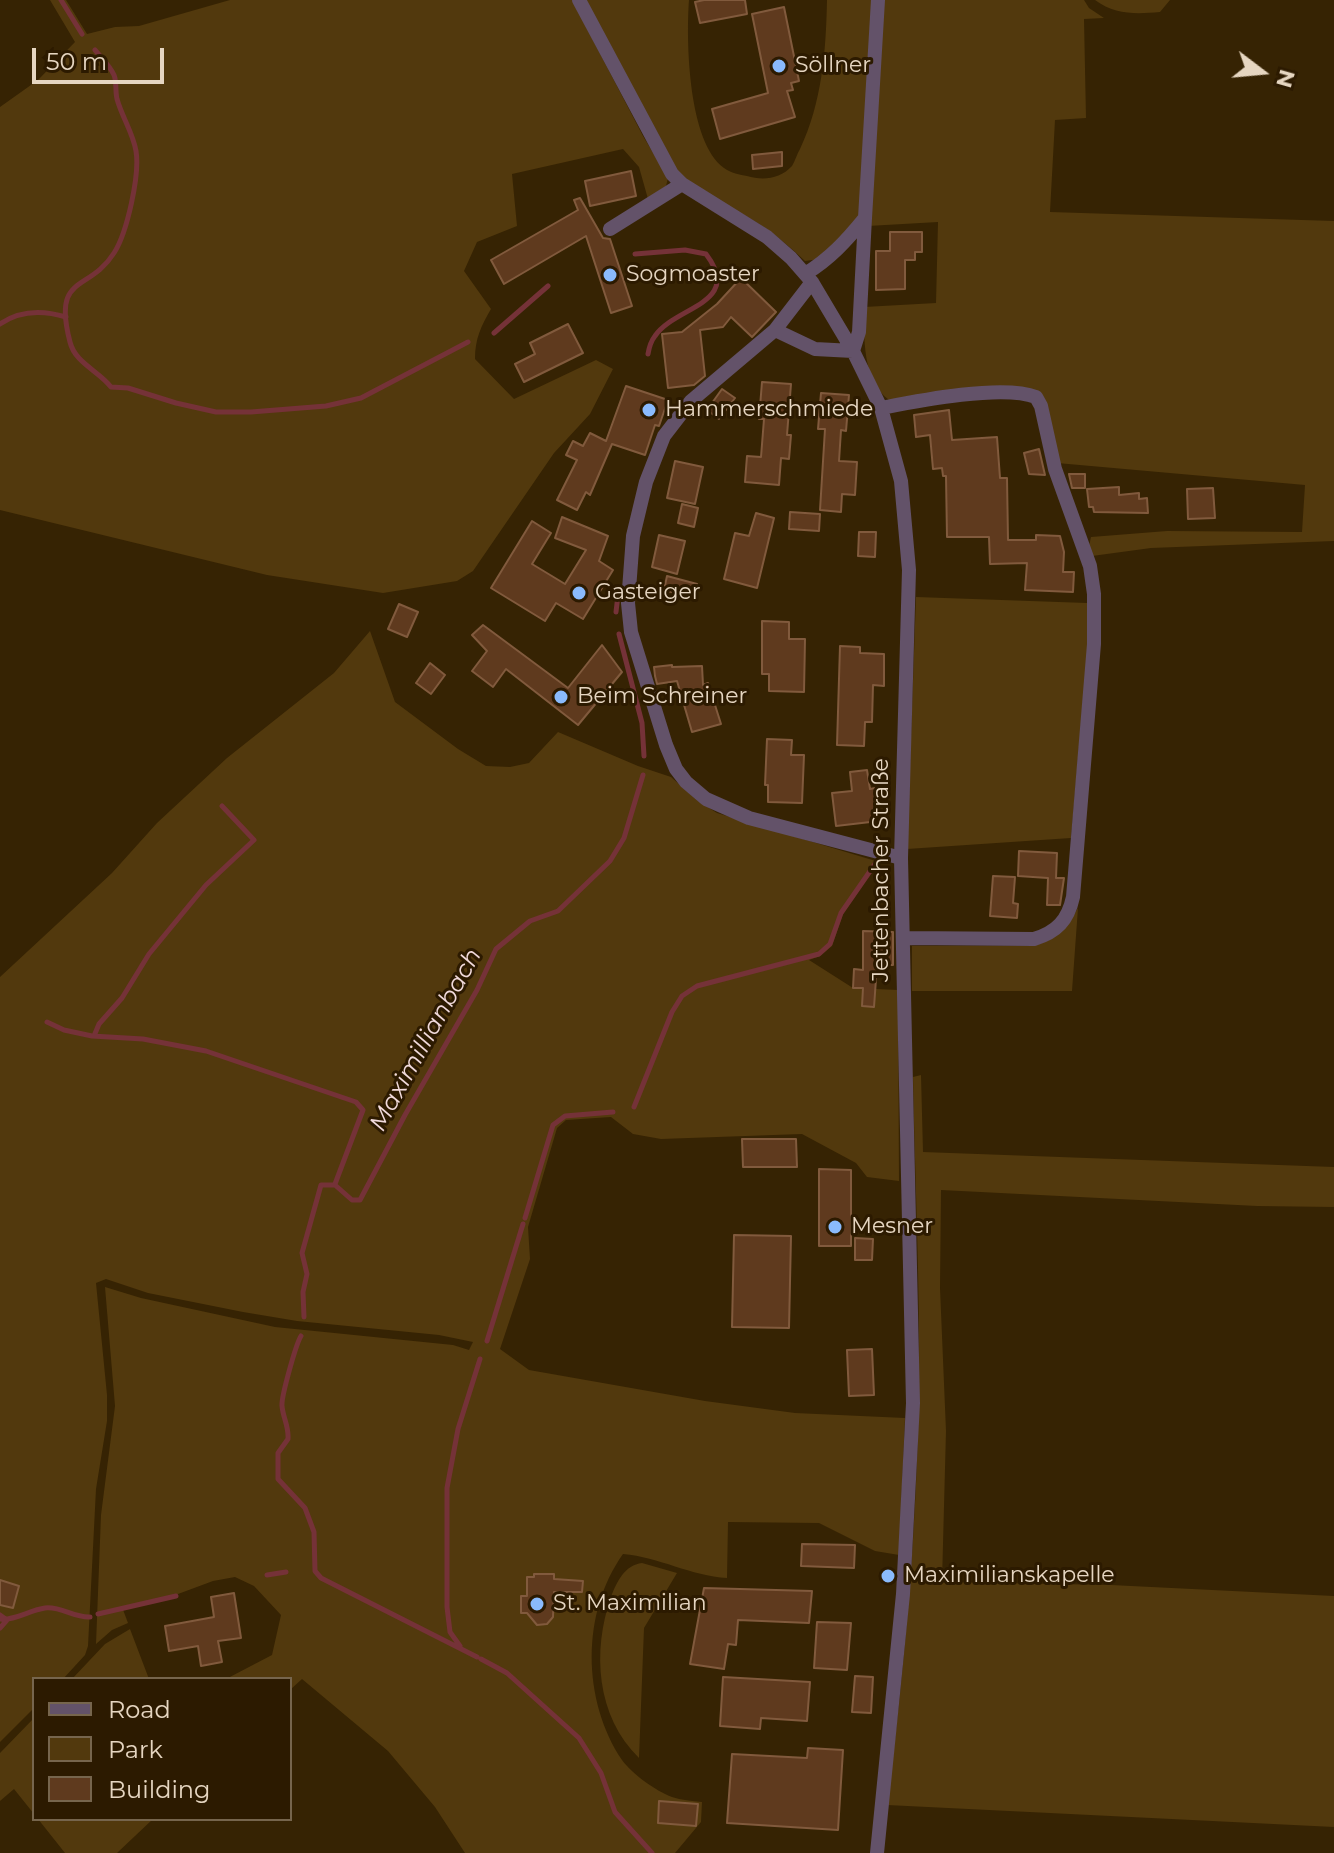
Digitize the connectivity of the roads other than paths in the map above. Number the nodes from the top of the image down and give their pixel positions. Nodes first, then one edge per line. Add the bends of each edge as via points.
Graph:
1 (579, 0) edge
2 (878, 0) edge
3 (682, 184) junction
4 (865, 218) junction
5 (610, 229) dead end
6 (809, 278) junction
7 (775, 330) junction
8 (853, 351) junction
9 (881, 408) junction
10 (901, 858) junction
11 (904, 938) junction
12 (877, 1853) edge

1 - 3 street, Jettenbacher Straße via 660,153
2 - 4 street
3 - 5 street
3 - 6 street, Jettenbacher Straße via 767,237
4 - 6 street
4 - 8 street via 859,332
6 - 7 street
6 - 8 street, Jettenbacher Straße
7 - 8 street via 815,349
7 - 10 street via 691,401 664,436 633,536 631,632 676,769 706,799 749,818
8 - 9 street, Jettenbacher Straße
9 - 10 street, Jettenbacher Straße via 901,481 909,570
9 - 11 street via 962,395 1036,397 1090,566 1094,594 1073,897 1066,918 1034,939
10 - 11 street, Jettenbacher Straße
11 - 12 street, Jettenbacher Straße via 913,1403 903,1594

